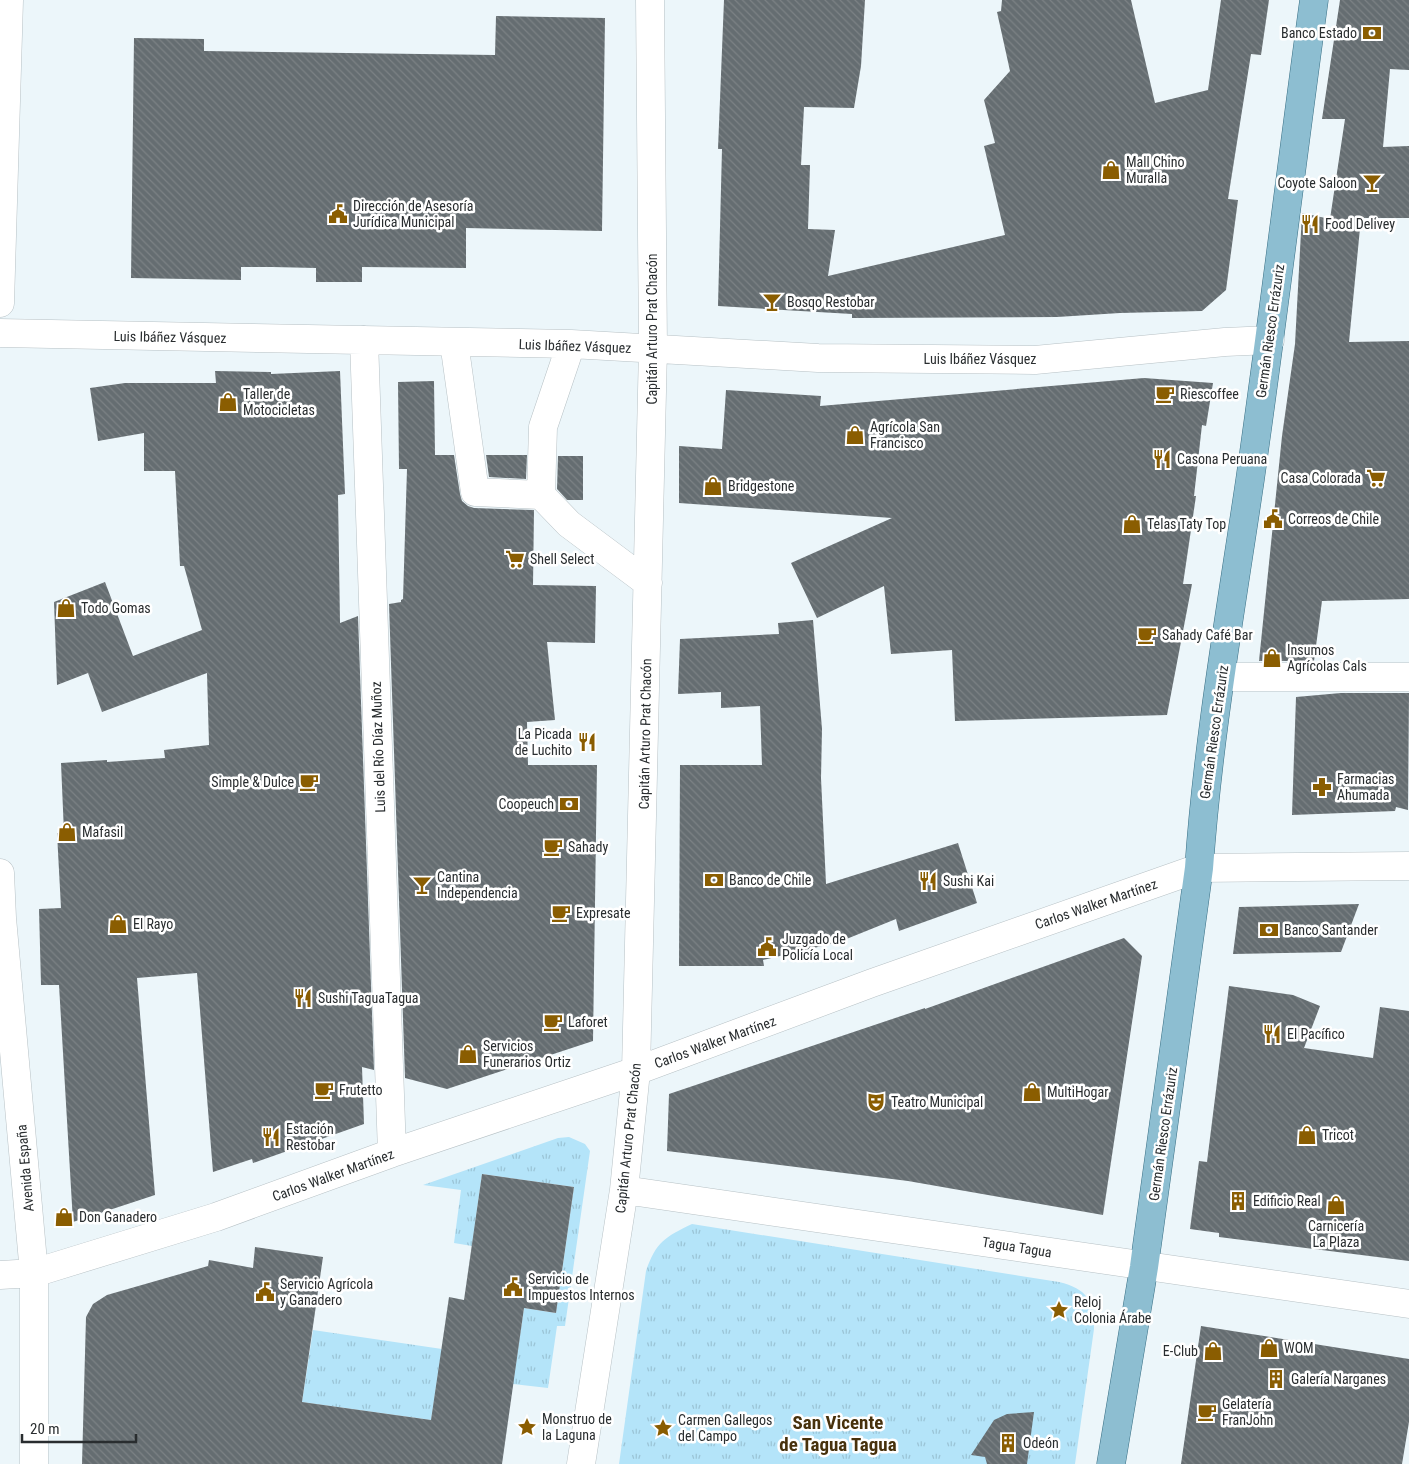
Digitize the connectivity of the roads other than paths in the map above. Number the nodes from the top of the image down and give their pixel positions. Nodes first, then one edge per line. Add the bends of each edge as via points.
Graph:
1 (9, 0) edge
2 (650, 0) edge
3 (1314, 0) edge
4 (0, 303) edge
5 (0, 333) edge
6 (364, 340) junction
7 (1270, 340) junction
8 (454, 342) junction
9 (572, 344) junction
10 (653, 349) junction
11 (541, 494) junction
12 (648, 583) junction
13 (1222, 677) junction
14 (1409, 677) edge
15 (1409, 866) edge
16 (1199, 868) junction
17 (0, 873) edge
18 (636, 1071) junction
19 (392, 1153) junction
20 (624, 1190) junction
21 (1144, 1267) junction
22 (34, 1273) junction
23 (0, 1276) edge
24 (1409, 1304) edge
25 (34, 1464) edge
26 (581, 1464) edge
27 (1111, 1464) edge

1 - 4 street
2 - 10 street, Capitán Arturo Prat Chacón
3 - 7 main road, Germán Riesco Errázuriz
5 - 6 street, Luis Ibáñez Vásquez
6 - 8 street, Luis Ibáñez Vásquez
6 - 19 street, Luis del Río Díaz Muñoz
7 - 10 street, Luis Ibáñez Vásquez via 1034,360 818,358
7 - 13 main road, Germán Riesco Errázuriz
8 - 9 street, Luis Ibáñez Vásquez
8 - 11 street via 475,492
9 - 10 street, Luis Ibáñez Vásquez
9 - 11 street via 543,427
10 - 12 street, Capitán Arturo Prat Chacón
11 - 12 street via 569,524
12 - 18 street, Capitán Arturo Prat Chacón
13 - 14 street
13 - 16 main road, Germán Riesco Errázuriz
15 - 16 street, Carlos Walker Martínez
16 - 18 street, Carlos Walker Martínez via 872,983
16 - 21 main road, Germán Riesco Errázuriz
17 - 22 street, Avenida España
18 - 19 street, Carlos Walker Martínez
18 - 20 street, Capitán Arturo Prat Chacón
19 - 22 street, Carlos Walker Martínez via 216,1217
20 - 21 street, Tagua Tagua via 912,1230
20 - 26 street, Capitán Arturo Prat Chacón
21 - 24 street, Tagua Tagua
21 - 27 main road, Germán Riesco Errázuriz
22 - 23 street, Carlos Walker Martínez
22 - 25 street, Avenida España

